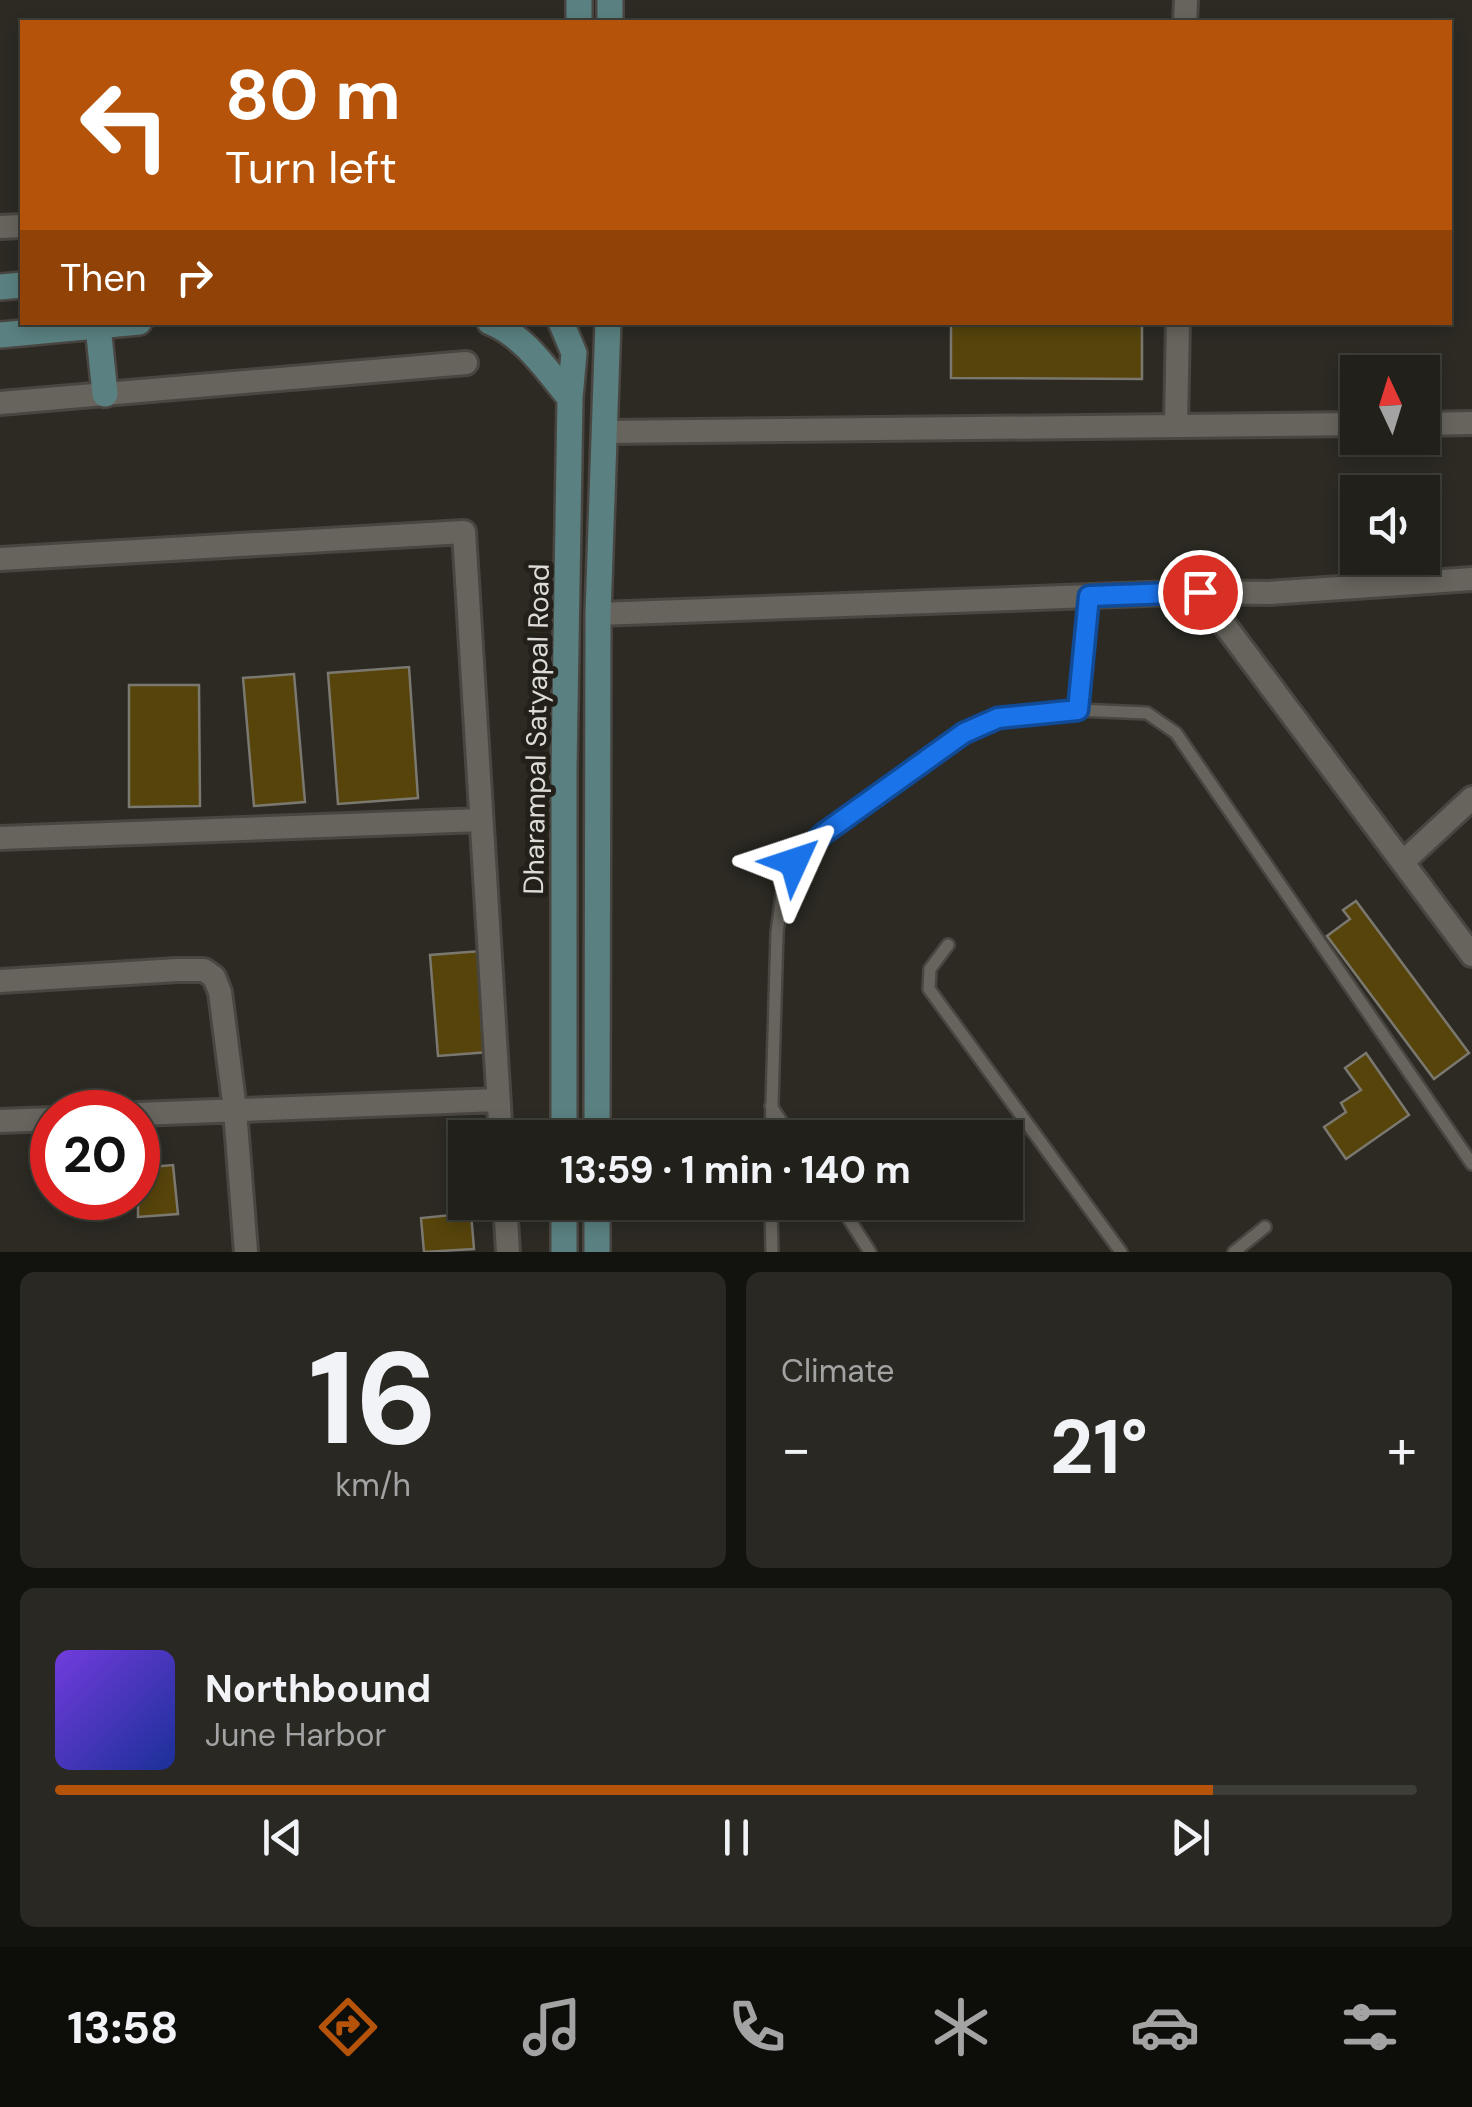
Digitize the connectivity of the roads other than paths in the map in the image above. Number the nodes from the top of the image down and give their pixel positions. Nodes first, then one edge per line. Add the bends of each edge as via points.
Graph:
1 (108, 325) edge
2 (495, 325) edge
3 (562, 325) edge
4 (608, 325) edge
5 (1178, 325) edge
6 (98, 326) junction
7 (0, 335) edge
8 (466, 363) dead end
9 (106, 394) junction
10 (570, 398) junction
11 (0, 403) edge
12 (1176, 424) junction
13 (1340, 424) edge
14 (1440, 424) edge
15 (1472, 424) edge
16 (606, 432) junction
17 (0, 559) edge
18 (1472, 579) edge
19 (1200, 592) junction
20 (1089, 596) junction
21 (598, 614) junction
22 (1078, 710) junction
23 (1472, 798) edge
24 (481, 820) junction
25 (0, 838) edge
26 (1404, 860) junction
27 (948, 945) dead end
28 (1472, 956) edge
29 (0, 981) edge
30 (498, 1100) junction
31 (770, 1106) junction
32 (235, 1110) junction
33 (160, 1113) edge
34 (30, 1119) edge
35 (500, 1120) edge
36 (564, 1120) edge
37 (597, 1120) edge
38 (770, 1120) edge
39 (780, 1120) edge
40 (0, 1121) edge
41 (1472, 1164) edge
42 (506, 1220) edge
43 (564, 1220) edge
44 (597, 1220) edge
45 (772, 1220) edge
46 (850, 1220) edge
47 (1266, 1228) dead end
48 (246, 1252) edge
49 (508, 1252) edge
50 (564, 1252) edge
51 (597, 1252) edge
52 (772, 1252) edge
53 (870, 1252) edge
54 (1122, 1252) edge
55 (1234, 1252) edge

1 - 6 street
2 - 10 street via 532,352
3 - 10 street, Dharampal Satyapal Road via 574,354
4 - 16 street
5 - 12 street
6 - 7 street
6 - 9 street
8 - 9 street
9 - 11 street
10 - 36 street, Dharampal Satyapal Road
12 - 13 street
12 - 16 street
14 - 15 street
16 - 21 street
17 - 24 street via 464,532
18 - 19 street
19 - 20 street
19 - 26 street
20 - 21 street
20 - 22 lane
21 - 37 street
22 - 31 lane via 998,718 964,733 794,862 776,933
22 - 41 lane via 1147,714 1176,733
23 - 26 street
24 - 25 street
24 - 30 street
26 - 28 street
27 - 54 lane via 930,969 929,989
29 - 32 street via 204,970 220,992
30 - 32 street
30 - 35 street
31 - 38 lane
31 - 39 lane
32 - 33 street
32 - 48 street
34 - 40 street
42 - 49 street
43 - 50 street
44 - 51 street
45 - 52 lane
46 - 53 lane
47 - 55 lane

